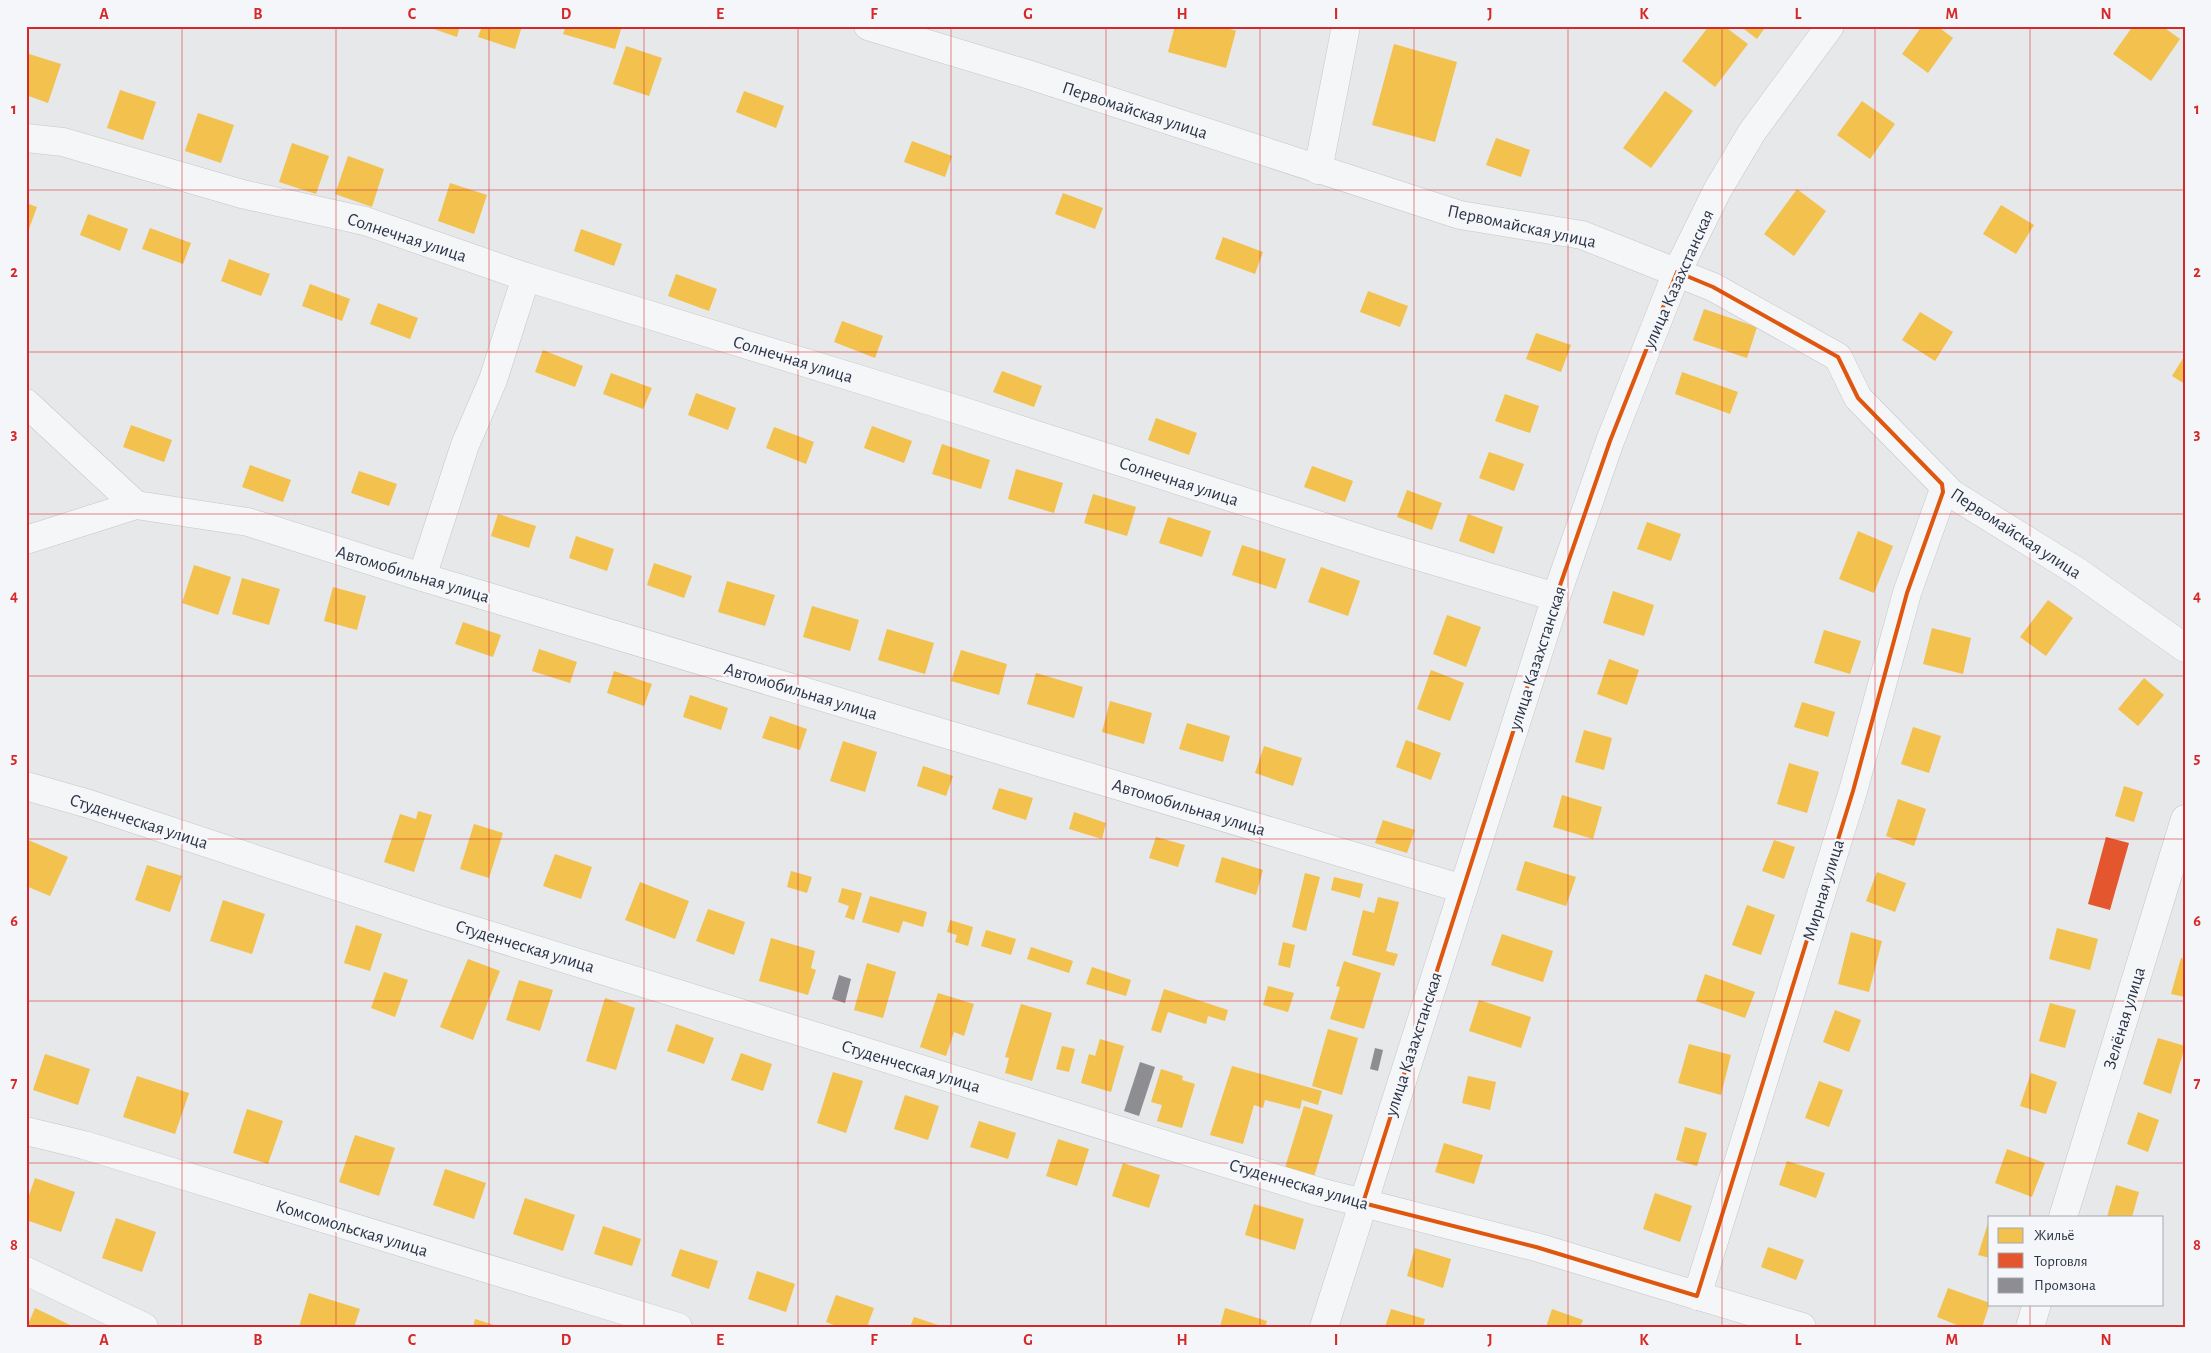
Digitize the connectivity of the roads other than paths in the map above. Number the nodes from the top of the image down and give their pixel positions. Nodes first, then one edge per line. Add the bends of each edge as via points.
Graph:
1 (868, 26) edge
2 (1346, 26) edge
3 (1830, 26) edge
4 (26, 138) edge
5 (1318, 170) junction
6 (1678, 272) junction
7 (526, 277) junction
8 (26, 403) edge
9 (1942, 484) junction
10 (136, 505) junction
11 (26, 540) edge
12 (422, 577) junction
13 (1556, 597) junction
14 (2185, 648) edge
15 (26, 786) edge
16 (2185, 819) edge
17 (1463, 889) junction
18 (26, 1131) edge
19 (1363, 1203) junction
20 (2063, 1216) edge
21 (26, 1271) edge
22 (1698, 1296) junction
23 (2036, 1306) edge
24 (144, 1327) edge
25 (678, 1327) edge
26 (1324, 1327) edge
27 (1802, 1327) edge
28 (2030, 1327) edge

1 - 5 street, Первомайская улица via 1027,74
2 - 5 street
3 - 6 street, улица Казахстанская via 1752,132 1717,191
4 - 7 street, Солнечная улица via 63,142 242,194 364,221
5 - 6 street, Первомайская улица via 1460,215 1582,235
6 - 9 street, Первомайская улица via 1713,287 1838,358 1858,398
6 - 13 street, улица Казахстанская via 1610,441
7 - 12 street via 494,380 465,445
7 - 13 street, Солнечная улица
8 - 10 street
9 - 14 street, Первомайская улица via 1952,494 2078,572
9 - 22 street, Мирная улица via 1907,593 1853,791
10 - 11 street
10 - 12 street, Автомобильная улица via 248,522
12 - 17 street, Автомобильная улица
13 - 17 street, улица Казахстанская
15 - 19 street, Студенческая улица via 427,916
16 - 20 street, Зелёная улица
17 - 19 street, улица Казахстанская
18 - 25 street, Комсомольская улица via 84,1145
19 - 22 street, Студенческая улица via 1536,1247
19 - 26 street, улица Казахстанская
21 - 24 street
22 - 27 street, Студенческая улица
23 - 28 street

